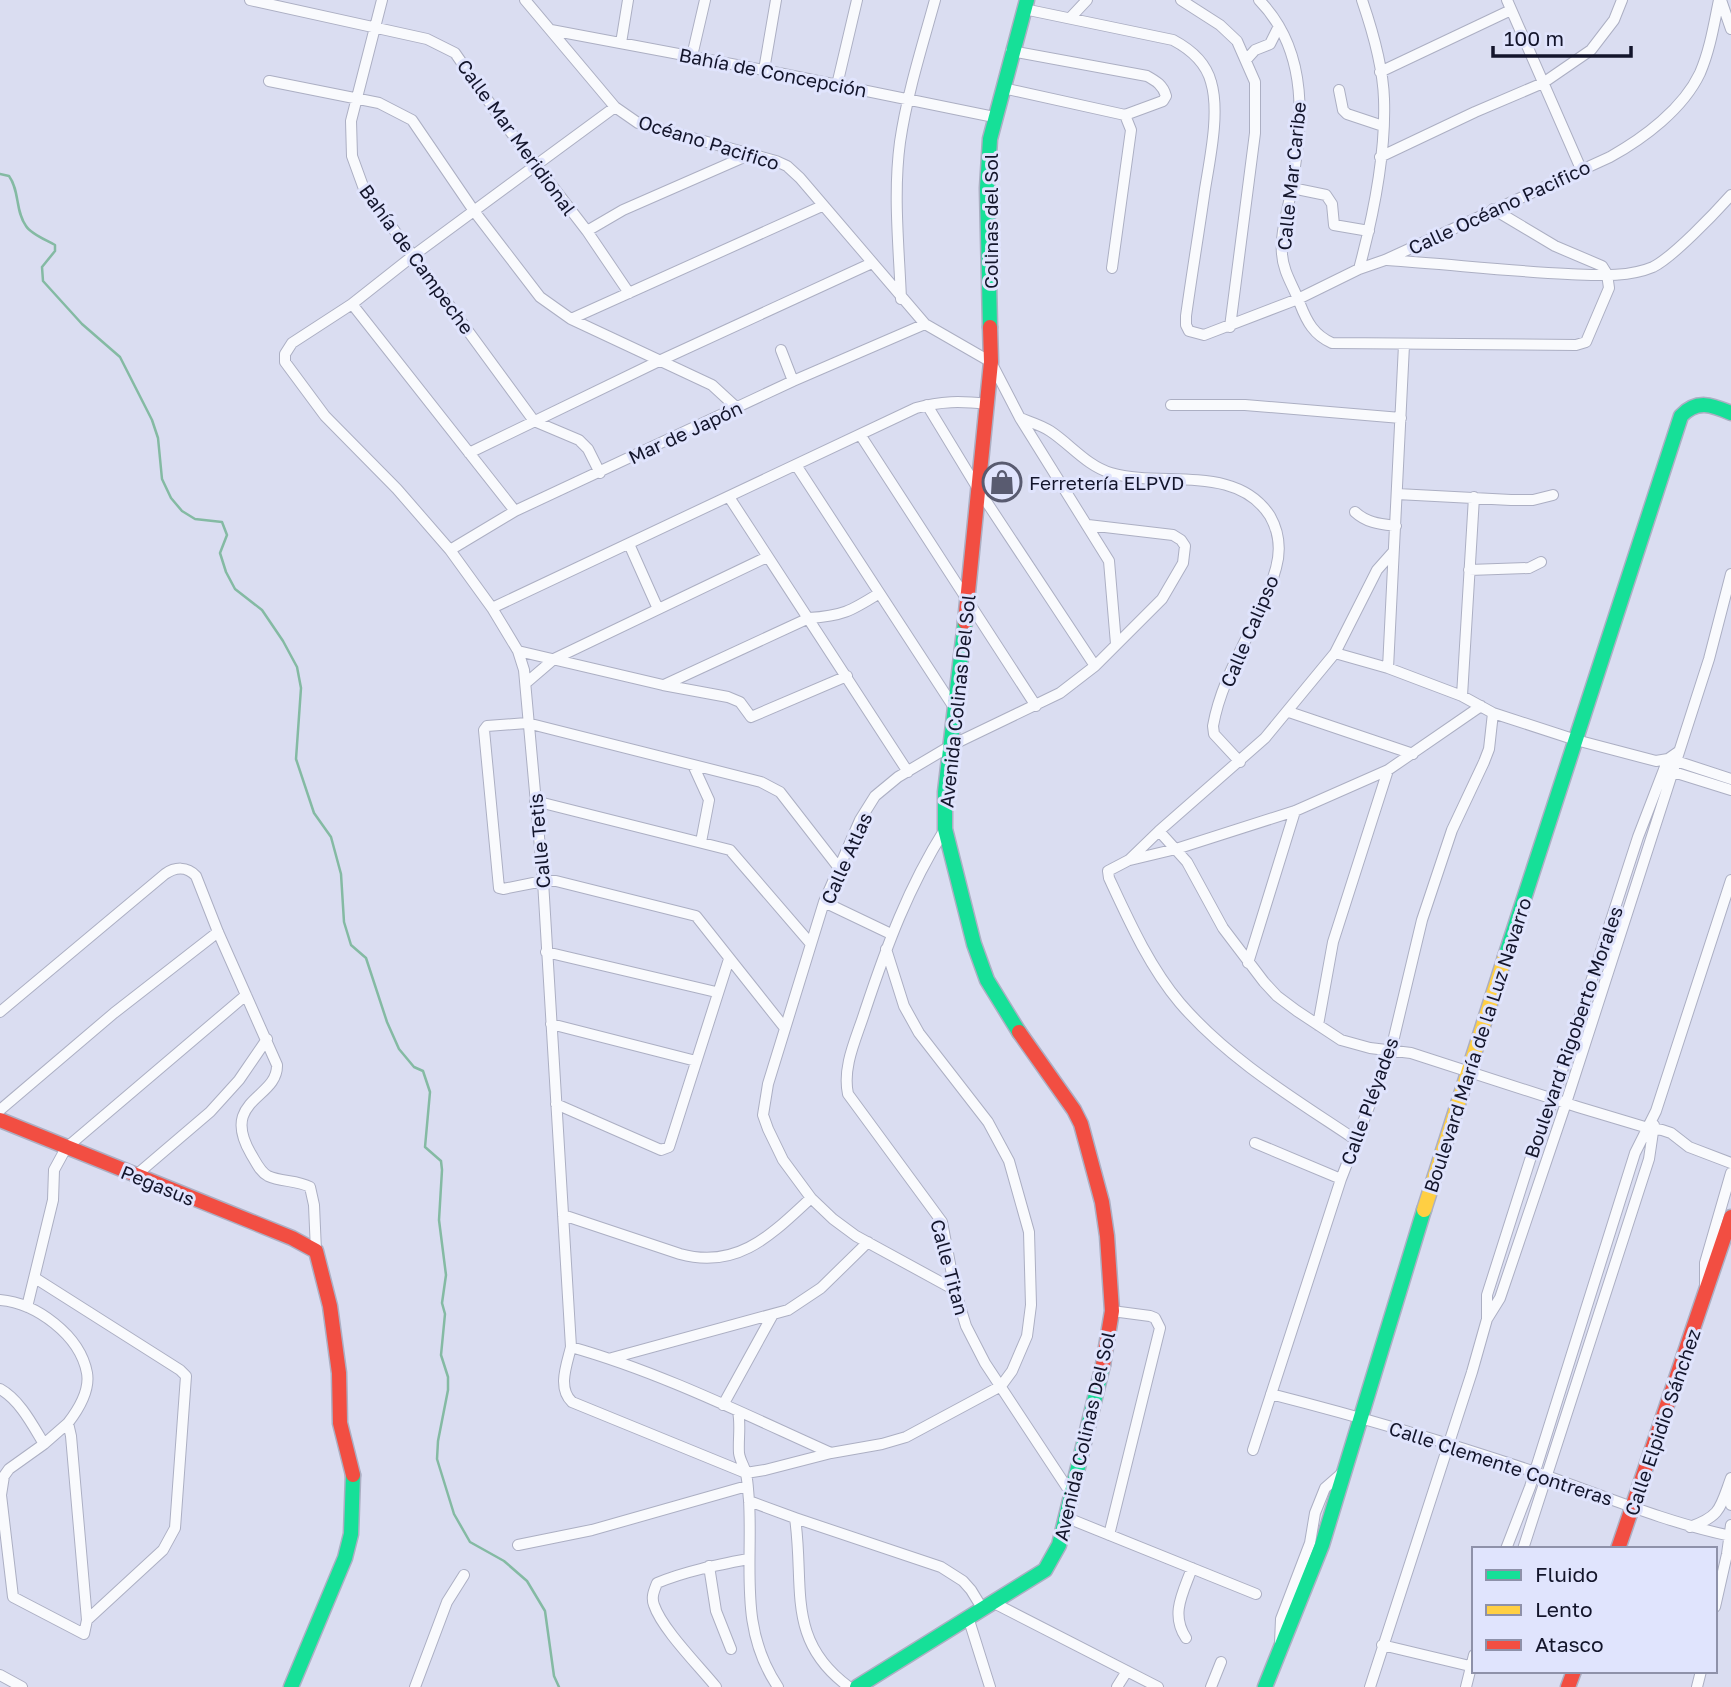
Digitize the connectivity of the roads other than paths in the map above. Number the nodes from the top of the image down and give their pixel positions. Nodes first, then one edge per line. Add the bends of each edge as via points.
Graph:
1 (250, 0) edge
2 (382, 0) edge
3 (525, 0) edge
4 (628, 0) edge
5 (705, 0) edge
6 (776, 0) edge
7 (856, 0) edge
8 (935, 0) edge
9 (1087, 0) edge
10 (1181, 0) edge
11 (1259, 0) edge
12 (1362, 0) edge
13 (1622, 0) edge
14 (1720, 0) edge
15 (301, 5) edge
16 (1025, 5) edge
17 (1509, 5) edge
18 (1071, 17) junction
19 (1279, 26) junction
20 (374, 27) junction
21 (1731, 29) edge
22 (551, 30) junction
23 (621, 43) junction
24 (1012, 51) junction
25 (692, 56) junction
26 (1246, 60) junction
27 (764, 70) junction
28 (1380, 72) junction
29 (269, 81) dead end
30 (1543, 83) junction
31 (837, 85) junction
32 (1003, 88) junction
33 (1339, 90) dead end
34 (355, 99) junction
35 (908, 99) junction
36 (615, 107) junction
37 (1125, 115) junction
38 (994, 117) junction
39 (1383, 126) junction
40 (751, 154) junction
41 (1380, 157) junction
42 (536, 166) junction
43 (1581, 169) junction
44 (1292, 188) junction
45 (1731, 195) edge
46 (822, 206) junction
47 (1493, 209) junction
48 (474, 211) junction
49 (587, 231) junction
50 (1369, 231) junction
51 (414, 254) junction
52 (1385, 260) junction
53 (872, 263) junction
54 (1112, 268) dead end
55 (1359, 269) junction
56 (1607, 274) junction
57 (629, 293) junction
58 (901, 299) junction
59 (1298, 299) junction
60 (352, 304) junction
61 (571, 319) junction
62 (925, 324) junction
63 (1230, 327) junction
64 (1404, 345) junction
65 (781, 350) dead end
66 (659, 361) junction
67 (991, 362) junction
68 (793, 381) junction
69 (986, 404) junction
70 (927, 405) junction
71 (1171, 405) dead end
72 (737, 408) junction
73 (1731, 413) edge
74 (1020, 418) junction
75 (1401, 418) junction
76 (534, 421) junction
77 (861, 436) junction
78 (469, 453) junction
79 (796, 465) junction
80 (600, 473) junction
81 (978, 489) junction
82 (1397, 494) junction
83 (1553, 495) dead end
84 (729, 497) junction
85 (1474, 497) junction
86 (515, 511) junction
87 (1355, 512) dead end
88 (1088, 525) junction
89 (1396, 526) junction
90 (629, 544) junction
91 (450, 550) junction
92 (1393, 552) junction
93 (767, 557) junction
94 (1541, 562) dead end
95 (1469, 570) junction
96 (1731, 573) edge
97 (878, 594) junction
98 (968, 600) junction
99 (492, 608) junction
100 (658, 610) junction
101 (809, 618) junction
102 (1116, 644) junction
103 (518, 651) junction
104 (1335, 653) junction
105 (554, 659) junction
106 (1095, 666) junction
107 (1388, 668) junction
108 (847, 676) junction
109 (526, 684) junction
110 (663, 685) junction
111 (1462, 696) junction
112 (1036, 706) junction
113 (1481, 706) junction
114 (955, 709) junction
115 (1289, 712) junction
116 (1493, 713) junction
117 (527, 723) junction
118 (1576, 740) junction
119 (952, 745) junction
120 (1413, 754) junction
121 (1240, 762) junction
122 (1671, 763) junction
123 (693, 765) junction
124 (1388, 771) junction
125 (908, 772) junction
126 (1731, 779) edge
127 (1731, 790) edge
128 (536, 801) junction
129 (1295, 811) junction
130 (945, 829) junction
131 (1159, 831) junction
132 (701, 842) junction
133 (1176, 849) junction
134 (1129, 860) junction
135 (839, 868) junction
136 (1731, 880) edge
137 (543, 881) junction
138 (824, 902) junction
139 (218, 932) junction
140 (891, 934) junction
141 (811, 944) junction
142 (886, 949) junction
143 (546, 952) junction
144 (729, 959) junction
145 (1248, 963) junction
146 (716, 992) junction
147 (246, 995) junction
148 (0, 1012) edge
149 (551, 1024) junction
150 (1318, 1025) junction
151 (784, 1027) junction
152 (267, 1039) junction
153 (1391, 1050) junction
154 (696, 1061) junction
155 (1468, 1070) junction
156 (1553, 1098) junction
157 (1566, 1103) junction
158 (556, 1104) junction
159 (0, 1110) edge
160 (0, 1120) edge
161 (1650, 1129) junction
162 (1356, 1140) junction
163 (1255, 1143) dead end
164 (66, 1148) junction
165 (1731, 1163) edge
166 (1731, 1173) edge
167 (135, 1176) junction
168 (1341, 1178) junction
169 (811, 1198) junction
170 (563, 1215) junction
171 (1731, 1217) edge
172 (868, 1242) junction
173 (316, 1251) junction
174 (34, 1278) junction
175 (956, 1290) junction
176 (1705, 1294) junction
177 (0, 1300) edge
178 (27, 1307) junction
179 (1112, 1311) junction
180 (772, 1316) junction
181 (1487, 1319) junction
182 (571, 1347) junction
183 (612, 1358) junction
184 (1001, 1386) junction
185 (0, 1389) edge
186 (1271, 1394) junction
187 (723, 1405) junction
188 (738, 1411) junction
189 (1360, 1417) junction
190 (1550, 1418) junction
191 (1563, 1421) junction
192 (68, 1423) junction
193 (44, 1444) junction
194 (1448, 1444) junction
195 (1253, 1450) dead end
196 (831, 1453) junction
197 (1534, 1472) junction
198 (746, 1473) junction
199 (1547, 1476) junction
200 (1731, 1479) edge
201 (747, 1486) junction
202 (1070, 1492) junction
203 (749, 1501) junction
204 (1731, 1505) edge
205 (1633, 1507) junction
206 (1066, 1517) junction
207 (796, 1522) junction
208 (1731, 1525) edge
209 (1689, 1527) junction
210 (1109, 1535) junction
211 (1731, 1536) edge
212 (517, 1545) dead end
213 (1507, 1547) edge
214 (1524, 1547) edge
215 (1619, 1547) edge
216 (748, 1559) junction
217 (709, 1566) junction
218 (1192, 1568) junction
219 (464, 1575) dead end
220 (1256, 1594) dead end
221 (1717, 1598) edge
222 (987, 1605) junction
223 (968, 1617) junction
224 (87, 1620) junction
225 (1186, 1638) dead end
226 (1382, 1645) junction
227 (731, 1649) dead end
228 (1221, 1662) dead end
229 (1472, 1668) edge
230 (1132, 1673) junction
231 (0, 1675) edge
232 (878, 1682) edge
233 (22, 1687) edge
234 (291, 1687) edge
235 (415, 1687) edge
236 (716, 1687) edge
237 (778, 1687) edge
238 (849, 1687) edge
239 (857, 1687) edge
240 (990, 1687) edge
241 (1117, 1687) edge
242 (1130, 1687) edge
243 (1158, 1687) edge
244 (1211, 1687) edge
245 (1265, 1687) edge
246 (1370, 1687) edge

1 - 15 street, Calle Mar Meridional
2 - 20 street, Bahía de Campeche
3 - 22 street, Océano Pacifico
4 - 23 street
5 - 25 street
6 - 27 street
7 - 31 street
8 - 35 street
9 - 18 street
10 - 26 street via 1220,25 1237,41
11 - 19 street, Calle Mar Caribe
12 - 28 street
13 - 30 street via 1614,20 1591,50
14 - 21 street
14 - 43 street, Calle Océano Pacifico via 1706,57 1687,92 1636,142
15 - 20 street, Calle Mar Meridional
16 - 18 street
16 - 24 street, Colinas del Sol
17 - 28 street
17 - 30 street
18 - 63 street, Calle Océano Pacifico via 1173,40 1188,48 1211,81 1215,103 1210,157 1186,316 1189,331 1204,335
19 - 26 street via 1270,44
19 - 44 street, Calle Mar Caribe via 1300,89
20 - 34 street, Bahía de Campeche
20 - 42 street, Calle Mar Meridional via 426,39 455,53
22 - 23 street, Bahía de Concepción
22 - 36 street, Océano Pacifico
23 - 25 street, Bahía de Concepción
24 - 32 street, Colinas del Sol
24 - 37 street via 1147,76 1164,89 1163,101
25 - 27 street, Bahía de Concepción
26 - 63 street via 1255,82 1255,133
27 - 31 street, Bahía de Concepción
28 - 39 street
29 - 34 street
30 - 41 street
30 - 43 street
31 - 35 street, Bahía de Concepción
32 - 37 street
32 - 38 street, Colinas del Sol
33 - 39 street via 1347,114
34 - 48 street via 385,106 412,120
34 - 51 street, Bahía de Campeche via 350,141 356,173
35 - 38 street, Bahía de Concepción
35 - 58 street via 897,181
36 - 40 street, Océano Pacifico via 638,123
36 - 42 street
37 - 54 street via 1131,131
38 - 67 street, Colinas del Sol via 987,188
39 - 41 street
40 - 46 street, Océano Pacifico via 787,166
40 - 49 street via 623,210
41 - 50 street
42 - 48 street
42 - 49 street, Calle Mar Meridional
43 - 47 street, Calle Océano Pacifico
44 - 50 street via 1326,195 1334,225
44 - 59 street, Calle Mar Caribe via 1281,249
45 - 56 street via 1663,261 1633,272
46 - 53 street, Océano Pacifico
46 - 57 street
47 - 52 street, Calle Océano Pacifico
47 - 56 street via 1555,246 1602,265
48 - 51 street
48 - 61 street via 530,286
49 - 57 street, Calle Mar Meridional
50 - 55 street
51 - 60 street
51 - 76 street, Bahía de Campeche
52 - 55 street, Calle Océano Pacifico
52 - 56 street
53 - 58 street, Océano Pacifico
53 - 66 street
55 - 59 street, Calle Océano Pacifico
56 - 64 street, Calle Mar Caribe via 1609,288 1586,342
57 - 61 street
58 - 62 street, Océano Pacifico
59 - 63 street, Calle Océano Pacifico
59 - 64 street, Calle Mar Caribe via 1313,330 1332,343
60 - 78 street
60 - 91 street, Calle Tetis via 292,342 285,354 288,368 325,416
61 - 66 street
62 - 67 street, Océano Pacifico
62 - 68 street, Mar de Japón
64 - 75 street
65 - 68 street
66 - 72 street via 712,385
66 - 76 street
67 - 69 street, Colinas del Sol
67 - 74 street
68 - 72 street, Mar de Japón
69 - 70 street
69 - 81 street, Avenida Colinas Del Sol
70 - 77 street
70 - 81 street
71 - 75 street via 1245,405
72 - 80 street, Mar de Japón
73 - 118 street, Boulevard María de la Luz Navarro via 1708,404 1692,405 1681,416
74 - 88 street
74 - 121 street, Calle Calipso via 1049,430 1108,472 1236,488 1265,508 1279,543 1277,564 1213,726 1214,734
75 - 82 street
76 - 78 street
76 - 80 street via 579,440
77 - 79 street
77 - 98 street
78 - 86 street
79 - 84 street
79 - 97 street
80 - 86 street, Mar de Japón
81 - 98 street, Avenida Colinas Del Sol
81 - 106 street
82 - 85 street
82 - 89 street
83 - 85 street via 1533,500
84 - 90 street
84 - 93 street
85 - 95 street
86 - 91 street, Mar de Japón
87 - 89 street via 1362,519
88 - 102 street via 1109,561
88 - 102 street, Calle Atlas via 1172,536 1185,546 1184,563 1162,599
89 - 92 street
90 - 99 street
90 - 100 street
91 - 99 street, Calle Tetis
92 - 104 street via 1377,570
92 - 107 street
93 - 100 street
93 - 101 street
94 - 95 street via 1529,568
95 - 111 street
96 - 122 street, Boulevard Rigoberto Morales via 1709,659
97 - 101 street via 848,612
97 - 114 street
98 - 112 street
98 - 114 street, Avenida Colinas Del Sol
99 - 103 street, Calle Tetis
100 - 105 street
101 - 108 street
101 - 110 street
102 - 106 street, Calle Atlas
103 - 105 street
103 - 109 street, Calle Tetis
104 - 107 street
104 - 115 street
105 - 109 street
105 - 110 street
106 - 112 street, Calle Atlas via 1071,687
107 - 111 street
108 - 110 street via 751,717 735,699
108 - 125 street
109 - 117 street, Calle Tetis
111 - 113 street
112 - 119 street, Calle Atlas
113 - 116 street
113 - 120 street
114 - 119 street, Avenida Colinas Del Sol
115 - 120 street
115 - 121 street
116 - 118 street
116 - 153 street, Calle Pléyades via 1489,749 1452,830 1422,920
117 - 123 street
117 - 128 street, Calle Tetis
117 - 137 street via 485,727 496,872 499,888
118 - 122 street
118 - 155 street, Boulevard María de la Luz Navarro
119 - 125 street, Calle Atlas
119 - 130 street, Avenida Colinas Del Sol
120 - 124 street
121 - 131 street
122 - 126 street
122 - 127 street
122 - 156 street, Boulevard Rigoberto Morales via 1638,837
122 - 157 street, Boulevard Rigoberto Morales
123 - 132 street via 709,800
123 - 135 street via 780,792
124 - 129 street
124 - 150 street via 1333,942
125 - 135 street, Calle Atlas via 874,796
128 - 132 street
128 - 137 street, Calle Tetis
129 - 133 street
129 - 145 street
130 - 140 street
130 - 179 street, Avenida Colinas Del Sol via 987,979 1074,1110 1086,1139 1102,1202
131 - 133 street
131 - 134 street
132 - 141 street via 736,856
133 - 134 street
133 - 145 street
134 - 162 street via 1110,868 1109,878 1145,951 1181,1004 1238,1058
135 - 138 street, Calle Atlas
136 - 161 street
137 - 143 street, Calle Tetis
137 - 144 street via 686,912 703,922
138 - 140 street
138 - 141 street, Calle Atlas
139 - 147 street
139 - 148 street via 196,876 185,869 172,869
139 - 159 street
140 - 142 street
141 - 151 street, Calle Atlas
142 - 175 street, Calle Titan via 852,1052 848,1094 942,1222
142 - 184 street via 919,1033 988,1122 1009,1161 1020,1195 1029,1232 1031,1305 1022,1351
143 - 146 street
143 - 149 street, Calle Tetis
144 - 146 street
144 - 151 street
145 - 150 street via 1277,996
146 - 154 street
147 - 152 street
147 - 164 street
149 - 154 street
149 - 158 street, Calle Tetis
150 - 153 street via 1355,1045
151 - 169 street, Calle Atlas via 763,1115 783,1160
152 - 167 street via 210,1112
152 - 173 street via 277,1071 244,1115 242,1139 267,1175 310,1187
153 - 155 street
153 - 162 street, Calle Pléyades
154 - 158 street via 665,1150
155 - 156 street
155 - 189 street, Boulevard María de la Luz Navarro
156 - 157 street
156 - 181 street, Boulevard Rigoberto Morales via 1487,1295
157 - 161 street
157 - 181 street, Boulevard Rigoberto Morales via 1500,1298
158 - 170 street, Calle Tetis
160 - 164 street, Pegasus
161 - 165 street via 1671,1133 1689,1147
161 - 190 street via 1635,1153
161 - 191 street via 1649,1159
162 - 168 street, Calle Pléyades
163 - 168 street
164 - 167 street, Pegasus
164 - 174 street via 54,1170 53,1200
166 - 176 street, Calle Elpidio Sánchez via 1706,1262
167 - 173 street, Pegasus
168 - 186 street, Calle Pléyades
169 - 170 street via 762,1240 711,1259 681,1254
169 - 172 street, Calle Atlas via 840,1225
170 - 182 street, Calle Tetis
171 - 176 street, Calle Elpidio Sánchez
172 - 175 street, Calle Atlas
172 - 180 street via 821,1288
173 - 234 street via 330,1306 340,1423 355,1498 345,1558
174 - 178 street
174 - 224 street via 186,1376 171,1539
175 - 184 street, Calle Titan via 970,1335
176 - 205 street, Calle Elpidio Sánchez
177 - 178 street
178 - 192 street via 74,1342 87,1373 81,1401
179 - 202 street, Avenida Colinas Del Sol
179 - 210 street via 1150,1316 1160,1328
180 - 183 street
180 - 187 street
181 - 194 street, Boulevard Rigoberto Morales
182 - 183 street
182 - 198 street, Calle Tetis via 564,1387 572,1402
183 - 187 street
184 - 196 street via 906,1437
184 - 202 street, Calle Titan
185 - 193 street via 8,1393
186 - 189 street, Calle Clemente Contreras
186 - 195 street, Calle Pléyades
187 - 188 street
188 - 196 street
188 - 198 street via 739,1450
189 - 194 street, Calle Clemente Contreras
189 - 245 street, Boulevard María de la Luz Navarro via 1322,1545
190 - 191 street
190 - 197 street
191 - 199 street
192 - 193 street
192 - 224 street
193 - 224 street via 9,1469 2,1484 11,1591 17,1601 84,1634
194 - 197 street, Calle Clemente Contreras
194 - 226 street, Boulevard Rigoberto Morales
196 - 198 street
197 - 199 street, Calle Clemente Contreras
197 - 213 street
198 - 201 street
199 - 205 street, Calle Clemente Contreras
199 - 214 street
200 - 204 street
200 - 209 street via 1715,1516
201 - 203 street
201 - 212 street
202 - 206 street, Avenida Colinas Del Sol
203 - 207 street
203 - 216 street
205 - 209 street, Calle Clemente Contreras
205 - 215 street, Calle Elpidio Sánchez
206 - 210 street
206 - 222 street, Avenida Colinas Del Sol via 1059,1545 1045,1570
207 - 222 street via 941,1567
207 - 238 street via 802,1622 817,1657
208 - 211 street
209 - 211 street, Calle Clemente Contreras
210 - 218 street
211 - 221 street
216 - 217 street
216 - 237 street via 753,1630
217 - 227 street via 716,1611
217 - 236 street via 657,1583 652,1595 664,1622
218 - 220 street
218 - 225 street via 1177,1620
219 - 235 street via 447,1602
222 - 223 street, Avenida Colinas Del Sol
222 - 230 street
223 - 232 street, Avenida Colinas Del Sol
223 - 240 street
226 - 229 street
226 - 246 street, Boulevard Rigoberto Morales
228 - 244 street
230 - 241 street
230 - 242 street
230 - 243 street
231 - 233 street
232 - 239 street, Avenida Colinas Del Sol

